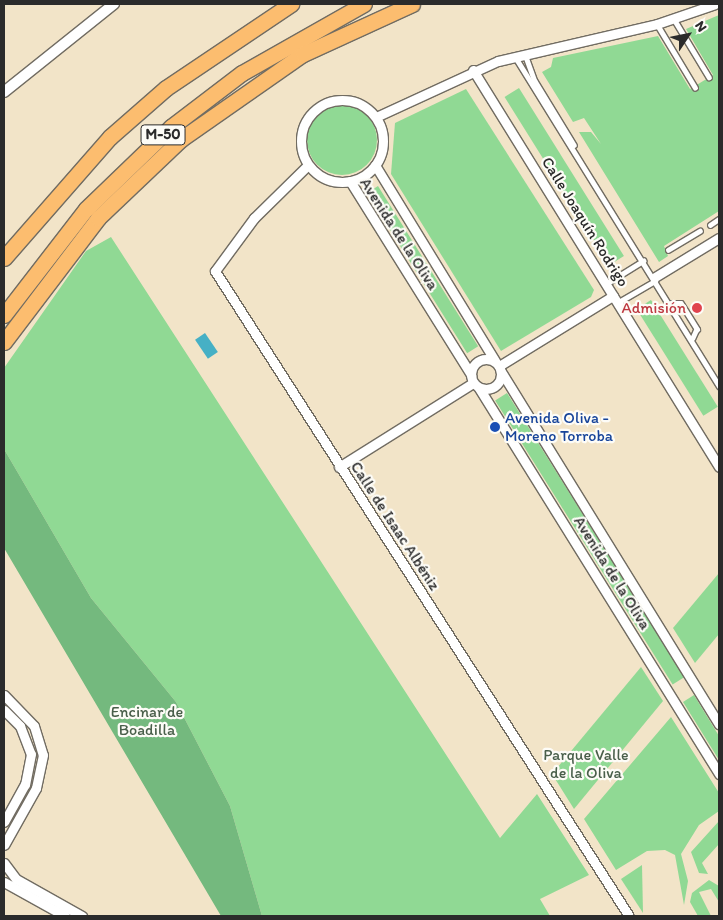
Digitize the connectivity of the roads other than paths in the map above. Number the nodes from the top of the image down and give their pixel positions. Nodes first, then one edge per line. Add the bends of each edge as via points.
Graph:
1 (114, 4) edge
2 (269, 4) edge
3 (291, 4) edge
4 (364, 4) edge
5 (412, 4) edge
6 (715, 4) edge
7 (674, 19) junction
8 (657, 24) junction
9 (525, 54) junction
10 (515, 56) junction
11 (473, 70) junction
12 (709, 77) dead end
13 (695, 87) dead end
14 (4, 92) edge
15 (376, 117) junction
16 (375, 165) junction
17 (308, 166) junction
18 (350, 181) junction
19 (719, 219) edge
20 (710, 225) dead end
21 (700, 231) dead end
22 (719, 240) edge
23 (4, 247) edge
24 (668, 250) dead end
25 (4, 258) edge
26 (643, 261) junction
27 (655, 279) junction
28 (606, 284) junction
29 (615, 300) junction
30 (671, 302) junction
31 (4, 314) edge
32 (693, 338) junction
33 (4, 342) edge
34 (499, 367) junction
35 (719, 380) edge
36 (474, 382) junction
37 (719, 386) edge
38 (339, 467) junction
39 (719, 467) edge
40 (4, 695) edge
41 (4, 710) edge
42 (719, 724) edge
43 (719, 774) edge
44 (4, 822) edge
45 (4, 845) edge
46 (4, 863) edge
47 (4, 882) edge
48 (65, 916) edge
49 (82, 916) edge
50 (629, 916) edge

1 - 14 street
2 - 23 highway via 163,82 107,132
3 - 25 highway, M-50 via 166,88 117,131
4 - 31 highway, M-50 via 257,64 171,127 86,209
5 - 33 highway via 303,54 181,139 98,218
6 - 7 street
7 - 8 street
7 - 12 lane
8 - 9 street
8 - 13 lane
9 - 10 street
9 - 26 lane, Calle Joaquín Rodrigo via 535,81
10 - 11 street
10 - 26 lane, Calle Joaquín Rodrigo
11 - 15 street
11 - 28 street, Calle Joaquín Rodrigo
15 - 16 street via 383,142
15 - 17 street via 349,100 318,107 302,128 302,154
16 - 18 street
16 - 34 street, Avenida de la Oliva
17 - 18 street, Avenida de la Oliva via 327,179
17 - 38 street, Calle de Isaac Albéniz via 254,218 214,271
18 - 36 street, Avenida de la Oliva
19 - 20 lane
21 - 24 lane
22 - 27 street
26 - 27 lane, Calle Joaquín Rodrigo
26 - 28 lane
27 - 29 lane
27 - 30 lane, Calle Joaquín Rodrigo
27 - 37 lane, Calle Joaquín Rodrigo
28 - 29 street, Calle Joaquín Rodrigo
29 - 34 street
29 - 39 street, Calle Joaquín Rodrigo
30 - 32 lane, Calle Joaquín Rodrigo
30 - 32 lane via 681,303 693,322 698,333
32 - 35 lane, Calle Joaquín Rodrigo
34 - 36 street via 495,387
34 - 36 street via 478,361
34 - 42 street, Avenida de la Oliva
36 - 38 street
36 - 43 street, Avenida de la Oliva
38 - 50 street, Calle de Isaac Albéniz
40 - 45 street via 34,726 43,755 36,788
41 - 44 street via 20,726 31,754 25,784
46 - 49 street via 16,879
47 - 48 street

